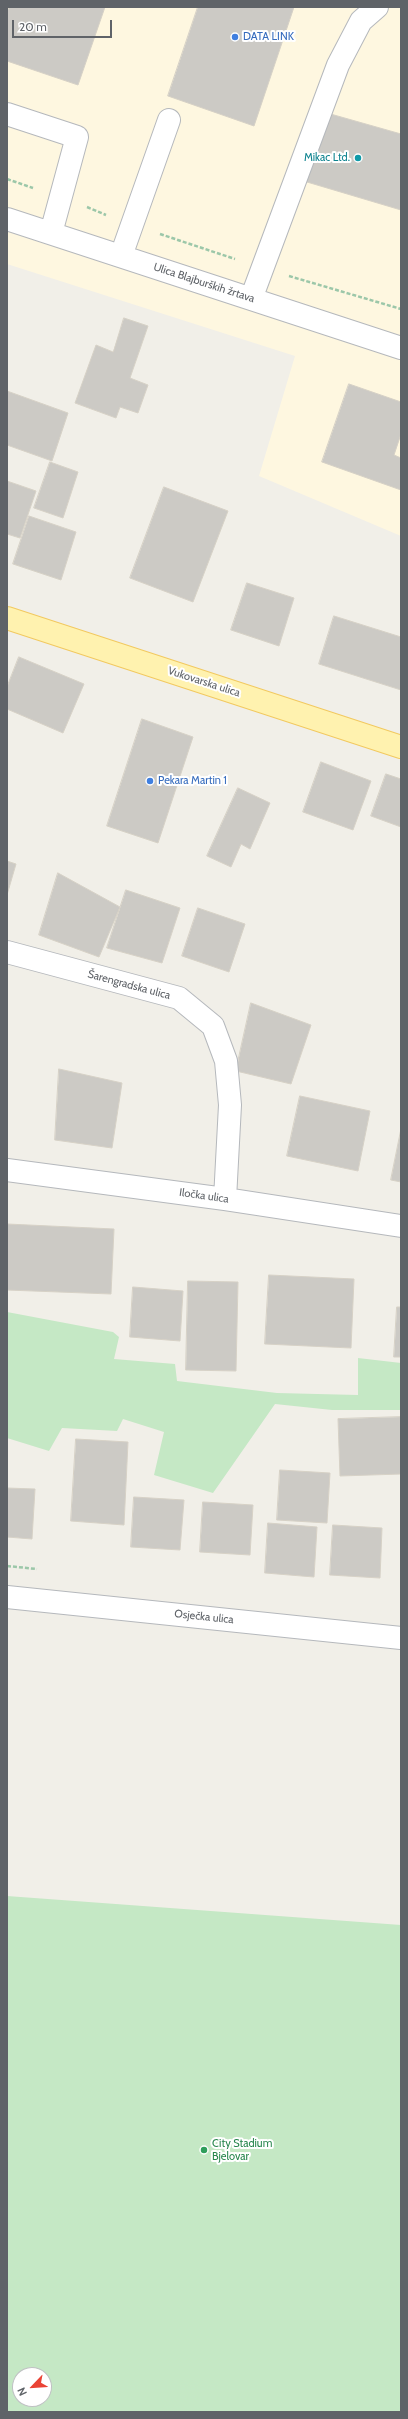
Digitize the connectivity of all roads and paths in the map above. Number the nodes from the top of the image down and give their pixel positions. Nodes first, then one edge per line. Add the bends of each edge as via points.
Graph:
1 (378, 7) edge
2 (7, 114) edge
3 (168, 120) dead end
4 (7, 179) edge
5 (60, 198) junction
6 (7, 219) edge
7 (133, 224) junction
8 (51, 233) junction
9 (121, 256) junction
10 (263, 268) junction
11 (251, 299) junction
12 (401, 309) edge
13 (401, 348) edge
14 (7, 618) edge
15 (401, 747) edge
16 (7, 952) edge
17 (7, 1170) edge
18 (225, 1199) junction
19 (401, 1226) edge
20 (7, 1597) edge
21 (401, 1638) edge

1 - 10 street via 361,21 338,65
2 - 5 street via 77,137
3 - 7 street
4 - 5 path
5 - 7 path
5 - 8 street
6 - 8 street, Ulica Blajburških žrtava
7 - 9 street
7 - 10 path
8 - 9 street, Ulica Blajburških žrtava
9 - 11 street, Ulica Blajburških žrtava
10 - 11 street
10 - 12 path
11 - 13 street, Ulica Blajburških žrtava
14 - 15 main road, Vukovarska ulica
16 - 18 street, Šarengradska ulica via 179,998 213,1026 226,1061 230,1105
17 - 18 street, Iločka ulica
18 - 19 street, Iločka ulica
20 - 21 street, Osječka ulica

